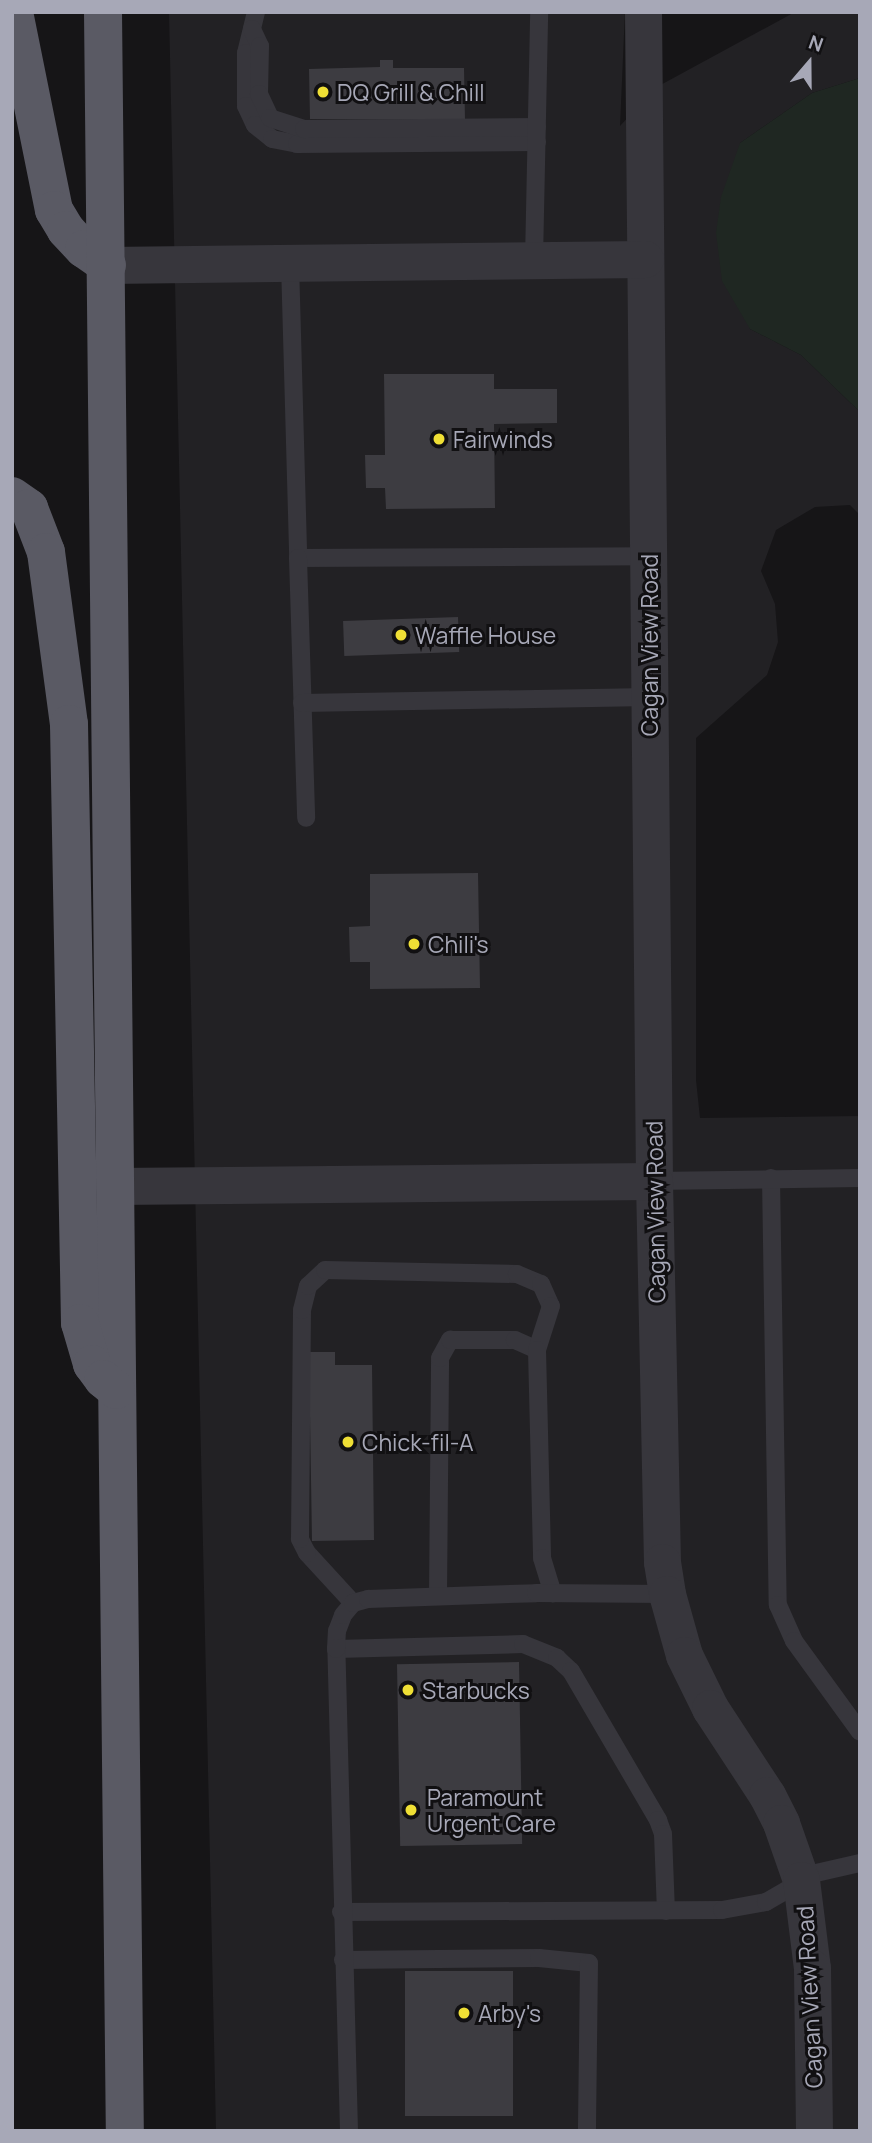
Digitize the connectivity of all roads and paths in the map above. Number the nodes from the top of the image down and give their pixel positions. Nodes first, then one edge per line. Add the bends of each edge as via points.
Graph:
1 (14, 12) edge
2 (103, 12) edge
3 (540, 12) edge
4 (643, 12) edge
5 (254, 21) edge
6 (537, 134) junction
7 (645, 259) junction
8 (534, 260) junction
9 (290, 263) junction
10 (107, 265) junction
11 (12, 496) edge
12 (648, 556) junction
13 (298, 558) junction
14 (649, 697) junction
15 (302, 703) junction
16 (306, 818) dead end
17 (771, 1178) junction
18 (860, 1178) edge
19 (654, 1181) junction
20 (114, 1186) junction
21 (537, 1350) junction
22 (116, 1390) junction
23 (553, 1593) junction
24 (667, 1594) junction
25 (438, 1597) junction
26 (353, 1603) junction
27 (336, 1649) junction
28 (860, 1732) edge
29 (860, 1863) edge
30 (801, 1880) junction
31 (666, 1910) junction
32 (341, 1912) junction
33 (344, 1961) junction
34 (125, 2131) edge
35 (349, 2131) edge
36 (587, 2131) edge
37 (814, 2131) edge

1 - 10 highway via 54,210 83,249
2 - 10 highway
3 - 6 lane
4 - 7 street, Cagan View Road
5 - 6 lane via 260,46 259,94 270,118 304,129
6 - 8 lane
7 - 8 street
7 - 12 street, Cagan View Road
8 - 9 street
9 - 10 street
9 - 13 lane
10 - 20 highway
11 - 22 highway via 29,508 46,552 69,724 80,1323 92,1364
12 - 13 lane
12 - 14 street, Cagan View Road
13 - 15 lane
14 - 15 lane
14 - 19 street, Cagan View Road
15 - 16 lane
17 - 18 lane
17 - 19 lane
17 - 28 lane via 778,1605 794,1641
19 - 20 street
19 - 24 street, Cagan View Road via 660,1527
20 - 22 highway
21 - 23 lane via 542,1558
21 - 25 lane via 515,1340 450,1339 440,1358
21 - 26 lane via 551,1306 541,1284 517,1274 325,1270 308,1286 302,1310 300,1539 307,1553
22 - 34 highway
23 - 24 lane
23 - 25 lane
24 - 30 street, Cagan View Road via 696,1683 767,1795
25 - 26 lane
26 - 27 lane via 343,1615
27 - 31 lane via 523,1644 557,1658 571,1671 658,1820 663,1834
27 - 32 lane
29 - 30 lane via 831,1867
30 - 31 lane via 766,1902 744,1908
30 - 37 street, Cagan View Road via 812,1968
31 - 32 lane
32 - 33 lane
33 - 35 lane
33 - 36 lane via 539,1958 589,1963

